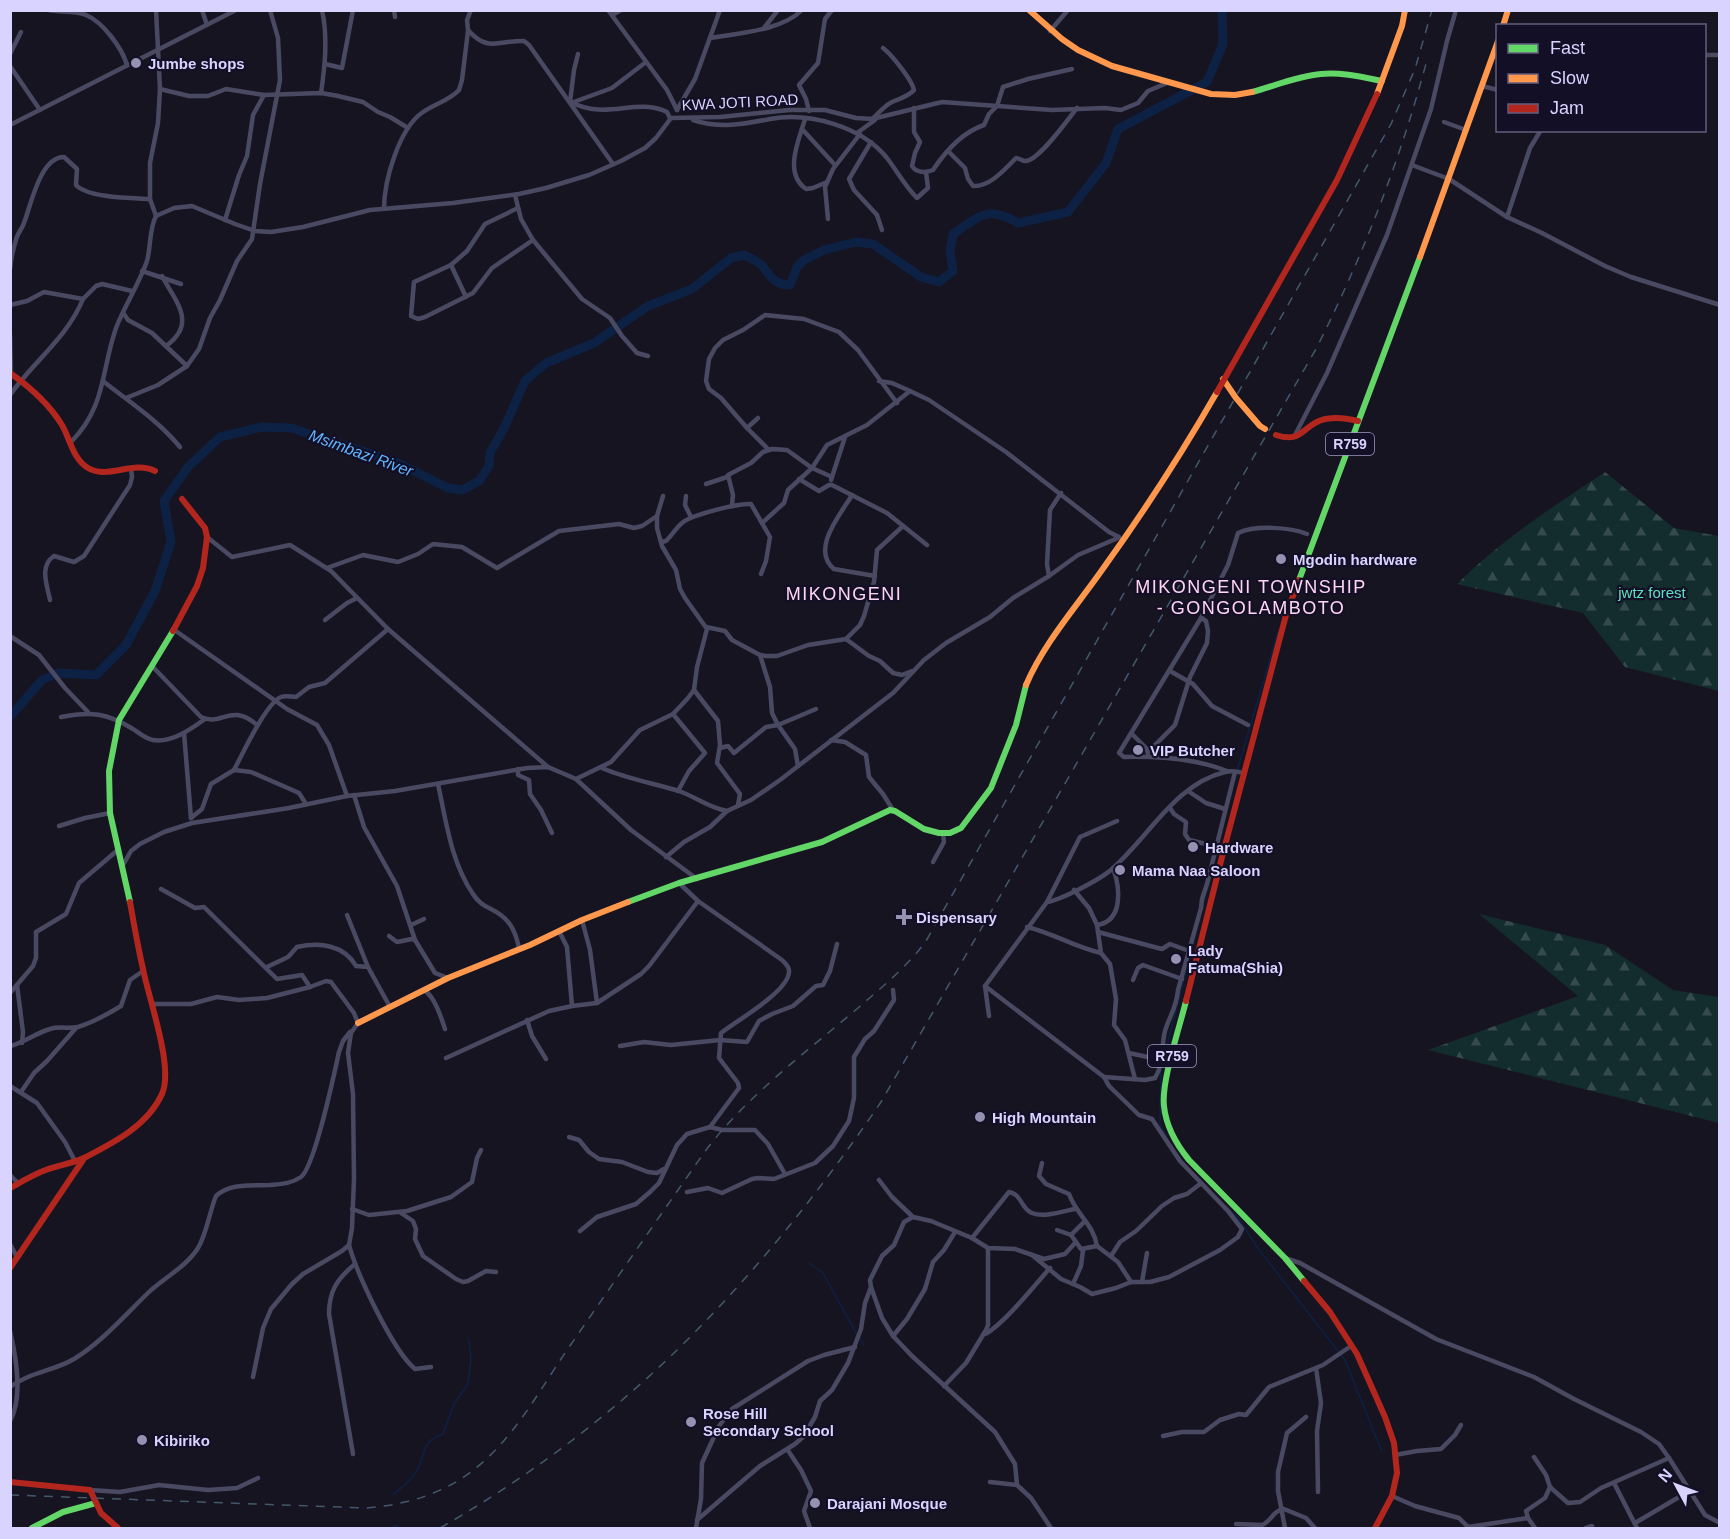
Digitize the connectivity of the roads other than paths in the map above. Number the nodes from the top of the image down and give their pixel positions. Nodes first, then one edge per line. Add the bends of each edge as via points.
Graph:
1 (49, 10) edge
2 (156, 10) edge
3 (202, 10) edge
4 (236, 10) edge
5 (270, 10) edge
6 (322, 10) edge
7 (353, 10) edge
8 (394, 10) edge
9 (471, 10) edge
10 (621, 10) edge
11 (720, 10) edge
12 (778, 10) edge
13 (802, 10) edge
14 (832, 10) edge
15 (1029, 10) edge
16 (1068, 10) edge
17 (1406, 10) edge
18 (1456, 10) edge
19 (610, 13) edge
20 (395, 17) dead end
21 (207, 25) junction
22 (764, 28) junction
23 (468, 30) junction
24 (1050, 31) junction
25 (21, 32) dead end
26 (710, 38) junction
27 (1496, 45) edge
28 (883, 48) dead end
29 (159, 50) junction
30 (10, 54) edge
31 (578, 54) dead end
32 (646, 62) junction
33 (325, 64) junction
34 (127, 65) junction
35 (10, 66) edge
36 (1072, 69) dead end
37 (1382, 81) junction
38 (1170, 83) junction
39 (1482, 86) junction
40 (160, 89) junction
41 (1496, 90) edge
42 (321, 93) junction
43 (264, 95) junction
44 (277, 96) junction
45 (570, 102) junction
46 (997, 106) junction
47 (914, 108) junction
48 (1077, 108) junction
49 (40, 110) junction
50 (677, 110) junction
51 (809, 111) junction
52 (671, 118) junction
53 (691, 118) junction
54 (874, 119) junction
55 (805, 120) junction
56 (1444, 122) dead end
57 (10, 125) edge
58 (408, 128) junction
59 (802, 129) junction
60 (1466, 130) junction
61 (1540, 132) edge
62 (859, 134) junction
63 (871, 142) junction
64 (948, 151) junction
65 (613, 164) junction
66 (835, 165) junction
67 (1412, 165) junction
68 (926, 172) junction
69 (1449, 179) junction
70 (826, 182) junction
71 (515, 195) junction
72 (150, 199) junction
73 (518, 208) junction
74 (384, 209) junction
75 (156, 216) junction
76 (1508, 217) junction
77 (828, 219) dead end
78 (225, 220) junction
79 (882, 230) dead end
80 (255, 231) junction
81 (532, 240) junction
82 (451, 265) junction
83 (10, 269) edge
84 (142, 271) junction
85 (162, 276) junction
86 (181, 284) dead end
87 (132, 291) junction
88 (466, 297) junction
89 (83, 299) junction
90 (10, 305) edge
91 (1719, 305) edge
92 (124, 314) junction
93 (10, 335) edge
94 (166, 346) junction
95 (648, 356) dead end
96 (187, 366) junction
97 (11, 373) edge
98 (21, 380) junction
99 (1223, 380) junction
100 (103, 381) junction
101 (879, 381) junction
102 (910, 391) junction
103 (10, 395) edge
104 (126, 398) junction
105 (897, 403) junction
106 (758, 418) dead end
107 (1358, 421) junction
108 (747, 428) junction
109 (1265, 429) dead end
110 (1276, 435) dead end
111 (844, 437) junction
112 (1293, 439) junction
113 (71, 442) junction
114 (180, 447) dead end
115 (768, 450) junction
116 (131, 468) junction
117 (812, 468) junction
118 (155, 471) dead end
119 (728, 477) junction
120 (832, 477) junction
121 (799, 479) junction
122 (706, 484) dead end
123 (829, 485) junction
124 (1061, 493) junction
125 (852, 495) junction
126 (663, 496) dead end
127 (686, 496) dead end
128 (182, 499) dead end
129 (732, 505) junction
130 (657, 516) junction
131 (691, 517) junction
132 (762, 523) junction
133 (903, 526) junction
134 (1306, 534) dead end
135 (207, 537) junction
136 (1121, 537) junction
137 (661, 542) junction
138 (927, 545) dead end
139 (327, 568) junction
140 (761, 574) dead end
141 (875, 576) junction
142 (1049, 576) junction
143 (357, 598) junction
144 (50, 600) dead end
145 (1202, 618) junction
146 (325, 620) dead end
147 (706, 627) junction
148 (388, 628) junction
149 (173, 629) junction
150 (10, 636) edge
151 (846, 639) junction
152 (760, 655) junction
153 (152, 666) junction
154 (917, 668) junction
155 (1170, 670) junction
156 (1189, 681) junction
157 (694, 690) junction
158 (276, 702) junction
159 (816, 709) dead end
160 (88, 712) junction
161 (673, 714) junction
162 (61, 717) dead end
163 (119, 720) junction
164 (205, 720) junction
165 (257, 725) junction
166 (778, 725) junction
167 (1248, 725) dead end
168 (184, 733) junction
169 (1131, 733) junction
170 (831, 740) junction
171 (720, 748) junction
172 (1148, 754) junction
173 (798, 766) junction
174 (548, 767) junction
175 (602, 768) junction
176 (518, 769) junction
177 (234, 770) junction
178 (1227, 771) junction
179 (1235, 772) junction
180 (1244, 773) junction
181 (576, 779) junction
182 (438, 784) junction
183 (678, 791) junction
184 (1188, 791) junction
185 (354, 795) junction
186 (347, 796) junction
187 (306, 804) junction
188 (738, 806) junction
189 (1170, 808) junction
190 (1225, 809) junction
191 (892, 810) junction
192 (727, 811) junction
193 (110, 813) junction
194 (1117, 820) dead end
195 (192, 821) junction
196 (59, 826) dead end
197 (552, 833) dead end
198 (943, 834) junction
199 (1215, 846) junction
200 (119, 849) junction
201 (666, 857) junction
202 (933, 862) dead end
203 (123, 866) junction
204 (1113, 868) junction
205 (697, 879) junction
206 (679, 883) junction
207 (162, 888) dead end
208 (1074, 890) junction
209 (698, 901) junction
210 (1047, 902) junction
211 (347, 915) dead end
212 (424, 919) dead end
213 (582, 920) junction
214 (411, 925) junction
215 (1097, 925) junction
216 (1027, 927) junction
217 (559, 931) junction
218 (1098, 932) junction
219 (389, 936) dead end
220 (416, 940) junction
221 (837, 944) dead end
222 (519, 948) junction
223 (1189, 951) junction
224 (1101, 953) junction
225 (368, 967) junction
226 (267, 968) junction
227 (143, 971) junction
228 (448, 978) junction
229 (1182, 979) junction
230 (1133, 980) dead end
231 (17, 985) junction
232 (985, 986) junction
233 (310, 987) junction
234 (423, 990) junction
235 (893, 990) dead end
236 (10, 993) edge
237 (597, 1003) junction
238 (152, 1004) junction
239 (572, 1006) junction
240 (390, 1007) junction
241 (989, 1016) dead end
242 (527, 1020) junction
243 (356, 1025) junction
244 (76, 1028) junction
245 (445, 1029) dead end
246 (720, 1040) junction
247 (22, 1043) junction
248 (10, 1046) edge
249 (620, 1046) dead end
250 (1129, 1053) junction
251 (446, 1058) dead end
252 (546, 1059) dead end
253 (1161, 1060) junction
254 (1104, 1077) junction
255 (1135, 1079) junction
256 (10, 1086) edge
257 (21, 1092) junction
258 (710, 1127) junction
259 (1170, 1131) junction
260 (1162, 1136) junction
261 (569, 1137) dead end
262 (481, 1150) dead end
263 (83, 1160) junction
264 (75, 1161) junction
265 (1042, 1163) dead end
266 (664, 1169) junction
267 (785, 1174) junction
268 (10, 1175) edge
269 (879, 1180) dead end
270 (18, 1183) junction
271 (1200, 1184) junction
272 (10, 1188) edge
273 (687, 1192) dead end
274 (352, 1209) junction
275 (1075, 1209) junction
276 (398, 1211) junction
277 (913, 1217) junction
278 (1085, 1221) junction
279 (1057, 1230) dead end
280 (580, 1231) dead end
281 (955, 1232) junction
282 (1071, 1235) junction
283 (972, 1238) junction
284 (1075, 1243) junction
285 (10, 1244) edge
286 (349, 1245) junction
287 (1097, 1246) junction
288 (988, 1248) junction
289 (1083, 1250) junction
290 (1147, 1252) dead end
291 (1032, 1255) junction
292 (1111, 1256) junction
293 (17, 1257) junction
294 (1285, 1258) junction
295 (355, 1264) junction
296 (10, 1268) edge
297 (1050, 1268) junction
298 (496, 1272) dead end
299 (1131, 1282) junction
300 (1142, 1282) junction
301 (1073, 1284) junction
302 (871, 1287) junction
303 (10, 1331) edge
304 (985, 1334) junction
305 (893, 1336) junction
306 (1351, 1346) junction
307 (855, 1347) junction
308 (431, 1367) dead end
309 (1316, 1368) junction
310 (253, 1377) dead end
311 (18, 1381) junction
312 (944, 1386) junction
313 (10, 1387) edge
314 (1306, 1417) dead end
315 (10, 1421) edge
316 (1461, 1425) dead end
317 (1163, 1436) dead end
318 (787, 1449) junction
319 (353, 1454) dead end
320 (1395, 1455) junction
321 (1534, 1457) dead end
322 (1669, 1458) junction
323 (258, 1478) dead end
324 (10, 1482) edge
325 (990, 1482) dead end
326 (1614, 1484) junction
327 (1017, 1485) junction
328 (1550, 1487) junction
329 (90, 1490) junction
330 (1691, 1490) junction
331 (1318, 1492) dead end
332 (1392, 1496) junction
333 (96, 1503) junction
334 (1281, 1509) junction
335 (1528, 1518) junction
336 (697, 1520) junction
337 (1719, 1523) edge
338 (1236, 1524) dead end
339 (1592, 1526) dead end
340 (1636, 1526) edge
341 (32, 1528) edge
342 (118, 1528) edge
343 (696, 1528) edge
344 (810, 1528) edge
345 (1051, 1528) edge
346 (1285, 1528) edge
347 (1315, 1528) edge
348 (1375, 1528) edge
349 (1469, 1528) edge
350 (1535, 1528) edge
351 (1586, 1528) edge

1 - 34 street via 89,17 117,42
2 - 29 street
3 - 21 street
4 - 21 street
5 - 44 street via 280,55
6 - 33 street
7 - 33 street via 342,68
8 - 20 street
9 - 23 street
10 - 19 street
11 - 26 street
12 - 22 street
13 - 22 street via 790,21
14 - 51 street via 825,19 818,63 799,85
15 - 24 street
16 - 24 street
17 - 37 street
18 - 67 street
19 - 32 street
21 - 29 street
22 - 26 street
23 - 45 street via 486,44 527,43
23 - 58 street via 459,90 422,112
24 - 38 street via 1100,62
25 - 30 street
26 - 50 street via 695,79
27 - 39 street, R759
28 - 54 street via 914,90 890,103
29 - 34 street
29 - 40 street
31 - 45 street
32 - 45 street via 612,88
32 - 50 street
33 - 42 street
34 - 49 street
35 - 49 street
36 - 46 street via 1007,84
37 - 38 street via 1346,73 1324,73 1222,96
37 - 99 street via 1337,180
38 - 48 street, KWA JOTI ROAD via 1148,91 1138,103 1121,110
39 - 41 street
39 - 60 street, R759
40 - 43 street via 189,96 208,96 226,89
40 - 72 street
42 - 44 street
42 - 58 street via 363,102
43 - 44 street
43 - 78 street via 253,115 247,156
44 - 80 street
45 - 52 street via 596,111 659,108
45 - 65 street
46 - 47 street, KWA JOTI ROAD via 942,102
46 - 48 street, KWA JOTI ROAD
46 - 64 street via 984,124
47 - 54 street, KWA JOTI ROAD
47 - 68 street via 914,132 920,142 912,166
48 - 64 street via 1031,159 1016,158 982,185 973,186 965,168
49 - 57 street
50 - 52 street
51 - 53 street, KWA JOTI ROAD
51 - 54 street, KWA JOTI ROAD
52 - 53 street, KWA JOTI ROAD
52 - 65 street, KWA JOTI ROAD via 645,148
53 - 55 street via 734,126 781,118
54 - 62 street
55 - 59 street
55 - 62 street via 829,122
56 - 60 street
58 - 74 street via 393,158
59 - 66 street
59 - 70 street via 794,155 799,182 809,189
60 - 69 street, R759
61 - 76 street via 1530,148
62 - 63 street
62 - 66 street
63 - 68 street via 917,198 928,188
63 - 79 street via 849,183 877,215
64 - 68 street via 933,170
65 - 71 street, KWA JOTI ROAD via 589,175
66 - 70 street
67 - 69 street
67 - 112 street via 1376,264
69 - 76 street
69 - 107 street, R759
70 - 77 street
71 - 73 street
71 - 74 street, KWA JOTI ROAD
72 - 75 street
72 - 83 street via 82,190 76,185 77,169 59,157 40,179 16,240
73 - 81 street
73 - 82 street via 485,224 467,251
74 - 80 street, KWA JOTI ROAD via 279,231
75 - 78 street, KWA JOTI ROAD via 192,206
75 - 84 street
76 - 91 street via 1631,277
78 - 80 street, KWA JOTI ROAD
80 - 96 street via 237,261 199,349
81 - 88 street via 492,268
81 - 95 street via 582,299 610,318 637,353
82 - 88 street
82 - 88 street via 414,282 411,316 425,317
84 - 85 street
84 - 87 street
85 - 86 street
85 - 94 street via 183,317 179,332
87 - 89 street via 102,284
87 - 92 street
89 - 90 street via 44,292
89 - 98 street via 68,328
92 - 94 street
92 - 100 street
93 - 97 street
94 - 96 street
96 - 104 street
97 - 98 street
98 - 103 street
98 - 113 street via 61,424
99 - 109 street
99 - 136 street via 1189,441
100 - 104 street
100 - 113 street via 94,412
101 - 102 street
101 - 105 street
101 - 108 street via 850,341 835,330 804,319 765,315 723,340 709,359 709,389
102 - 105 street
102 - 124 street via 949,413
104 - 114 street
105 - 111 street
106 - 108 street
107 - 112 street via 1320,420
107 - 180 street, R759 via 1286,615
108 - 115 street
110 - 112 street
111 - 117 street via 827,445
111 - 120 street
113 - 116 street via 79,461 92,470
115 - 117 street via 787,450
115 - 119 street
116 - 118 street via 141,465
116 - 144 street via 130,485 84,556 74,562 54,556 48,562 45,570
117 - 120 street
117 - 121 street
119 - 122 street
119 - 129 street
120 - 123 street
121 - 123 street via 819,491
121 - 132 street via 788,490 784,503
123 - 125 street
124 - 136 street via 1109,532
124 - 142 street via 1050,510
125 - 133 street
125 - 141 street via 827,537 827,557 834,569
126 - 130 street
127 - 131 street via 685,505
128 - 135 street via 205,528
129 - 131 street
129 - 132 street via 751,504
130 - 137 street
130 - 139 street via 634,528 619,524 559,531 497,568 462,547 433,544 398,562 363,555
131 - 137 street
132 - 140 street via 770,537
133 - 138 street
133 - 141 street via 877,550
134 - 145 street via 1294,529 1238,533 1228,565
135 - 139 street via 232,556 290,545
135 - 149 street via 197,586
136 - 142 street via 1078,555
136 - 198 street via 1035,663 1016,725 990,788 961,828
137 - 147 street via 676,570 680,589
139 - 143 street
141 - 151 street via 860,625
142 - 154 street via 946,643
143 - 146 street
143 - 148 street
145 - 155 street
145 - 156 street via 1208,638
147 - 152 street via 725,631 732,640
147 - 157 street
148 - 158 street via 325,683 309,687 300,696 283,696
148 - 174 street
149 - 153 street
149 - 158 street
150 - 160 street via 39,655
151 - 152 street via 808,645 777,656
151 - 154 street via 896,675
152 - 166 street
153 - 163 street
153 - 164 street
154 - 170 street via 893,693
155 - 156 street
155 - 169 street
156 - 167 street via 1212,706
156 - 172 street via 1175,724
157 - 161 street
157 - 171 street via 718,721
158 - 165 street
158 - 186 street via 320,729
159 - 166 street
160 - 162 street
160 - 163 street
161 - 175 street via 639,730 616,758
161 - 183 street via 705,753
163 - 168 street via 151,740
163 - 193 street via 109,771
164 - 165 street via 240,714
164 - 168 street
165 - 177 street
166 - 171 street via 766,727 734,753 728,746
166 - 173 street via 791,741
168 - 195 street
169 - 172 street
169 - 172 street via 1119,755
170 - 173 street
170 - 191 street via 845,742 866,754 869,777
171 - 188 street via 717,763 740,794
172 - 178 street
173 - 188 street
174 - 176 street
174 - 181 street
175 - 181 street
175 - 183 street
176 - 182 street
176 - 197 street via 518,775 529,780 528,791
177 - 187 street via 251,772 290,789 303,797
177 - 195 street via 211,784 202,809
178 - 179 street
178 - 184 street
179 - 180 street
179 - 190 street
180 - 259 street, R759 via 1166,1084 1164,1106
181 - 201 street
182 - 185 street
182 - 222 street via 459,870 480,903 509,921
183 - 192 street
184 - 189 street
184 - 190 street
185 - 186 street
185 - 214 street via 364,827 397,886
186 - 187 street
187 - 195 street
188 - 192 street
189 - 199 street via 1186,822 1189,840
189 - 204 street
190 - 199 street
191 - 198 street via 924,829
191 - 205 street via 822,842
192 - 201 street
193 - 196 street
193 - 200 street
194 - 210 street via 1080,837
195 - 203 street via 140,843
198 - 202 street via 944,842
199 - 223 street
200 - 203 street
200 - 231 street via 79,883 66,914 36,932 36,958
201 - 205 street
203 - 227 street
204 - 208 street
204 - 215 street via 1119,887 1118,903 1107,921
205 - 206 street
206 - 209 street
206 - 213 street
207 - 226 street via 194,907 204,906
208 - 210 street
208 - 215 street
209 - 237 street via 641,974
209 - 246 street via 782,960 790,973 766,1002 723,1031
210 - 216 street
211 - 225 street
212 - 214 street
213 - 217 street
213 - 237 street
214 - 220 street
215 - 218 street
216 - 224 street
216 - 232 street
217 - 222 street
217 - 239 street via 567,947
218 - 223 street via 1162,949 1170,944
218 - 224 street
219 - 220 street via 397,942
220 - 228 street via 435,973
221 - 246 street via 823,985 759,1022 747,1042
222 - 228 street
223 - 229 street
224 - 250 street via 1112,971 1114,1025
225 - 226 street via 356,966 351,957 323,945 297,947 288,957
225 - 240 street
226 - 233 street via 277,979 302,975
227 - 238 street
227 - 244 street via 130,980 122,1006
228 - 234 street
229 - 230 street via 1143,966
229 - 253 street via 1175,1011 1166,1028
231 - 236 street
231 - 247 street
232 - 241 street
232 - 254 street
233 - 238 street via 257,999
233 - 243 street via 331,982 354,1013
234 - 240 street
234 - 245 street via 430,995
235 - 267 street via 894,1000 854,1057 854,1098 849,1120 838,1139 815,1163
237 - 239 street
238 - 263 street via 164,1061 163,1092 142,1123
239 - 242 street
240 - 243 street
242 - 251 street
242 - 252 street
243 - 274 street via 348,1053 353,1094
243 - 311 street via 343,1041 313,1153 302,1176 290,1182 223,1190 216,1196 198,1249 189,1258 81,1354 63,1365
244 - 247 street via 49,1029
244 - 257 street
246 - 249 street
246 - 258 street via 720,1062 739,1088
247 - 248 street
250 - 253 street
250 - 255 street
253 - 255 street via 1155,1078
254 - 255 street
254 - 260 street via 1139,1114 1152,1119
256 - 257 street
257 - 264 street via 41,1107
258 - 266 street via 687,1134
258 - 267 street via 755,1130
259 - 260 street
259 - 294 street, R759 via 1183,1153
260 - 271 street
261 - 266 street via 579,1140 599,1159 648,1172
262 - 276 street via 475,1176 468,1186 451,1197
263 - 264 street
263 - 293 street
264 - 270 street
265 - 275 street via 1039,1176 1046,1184 1066,1191
266 - 280 street via 659,1183 642,1199 597,1216
267 - 273 street via 771,1180 752,1179 722,1193 708,1188
268 - 270 street
269 - 277 street
270 - 272 street
271 - 292 street via 1162,1206 1120,1242
271 - 300 street via 1236,1220 1241,1232 1220,1250 1179,1272 1158,1281
274 - 276 street via 369,1215
274 - 286 street
275 - 278 street
275 - 283 street via 1038,1215 1009,1192
276 - 298 street via 413,1221 415,1239 423,1256 456,1279 463,1282 486,1271
277 - 281 street
277 - 302 street via 904,1222 894,1245 879,1262 870,1280
278 - 282 street
278 - 287 street
279 - 282 street
281 - 283 street
281 - 305 street via 933,1262 925,1289
282 - 284 street
283 - 288 street
284 - 289 street
284 - 291 street via 1065,1254 1050,1259
285 - 293 street
286 - 295 street
286 - 310 street via 303,1274 271,1309
287 - 289 street
287 - 292 street
288 - 291 street via 1015,1249
288 - 304 street
289 - 301 street
290 - 300 street
291 - 297 street
292 - 299 street
293 - 296 street
294 - 306 street, R759 via 1330,1312
294 - 322 street via 1436,1339 1534,1377 1641,1432 1659,1444
295 - 308 street via 403,1357 415,1370
295 - 319 street via 335,1283 329,1314
297 - 301 street
297 - 304 street
299 - 300 street
299 - 301 street via 1092,1294
302 - 305 street
302 - 307 street
303 - 311 street
304 - 312 street via 966,1363
305 - 312 street
306 - 309 street
306 - 320 street, R759 via 1385,1417
307 - 318 street via 840,1378 820,1401 804,1437
307 - 336 street via 808,1361 732,1409 719,1426 702,1463
309 - 317 street via 1269,1386 1246,1415 1220,1420 1204,1432
309 - 331 street via 1321,1403 1317,1431
311 - 313 street
311 - 315 street
312 - 327 street via 1003,1442 1015,1464
314 - 334 street via 1286,1436 1278,1472
316 - 320 street via 1441,1449
318 - 336 street via 760,1466
318 - 344 street via 811,1491 804,1512
320 - 332 street, R759 via 1397,1473
321 - 328 street
322 - 326 street
322 - 330 street
323 - 329 street via 237,1488 208,1490 159,1485 120,1492
324 - 329 street
325 - 327 street
326 - 328 street via 1573,1504
326 - 340 street
327 - 345 street
328 - 335 street via 1541,1502 1527,1510
329 - 333 street
330 - 337 street via 1705,1515
330 - 340 street
332 - 348 street, R759
332 - 349 street via 1450,1514
333 - 341 street via 69,1508
333 - 342 street
334 - 338 street via 1262,1525
334 - 346 street
334 - 347 street via 1301,1515
335 - 349 street
335 - 350 street
336 - 343 street
339 - 351 street

